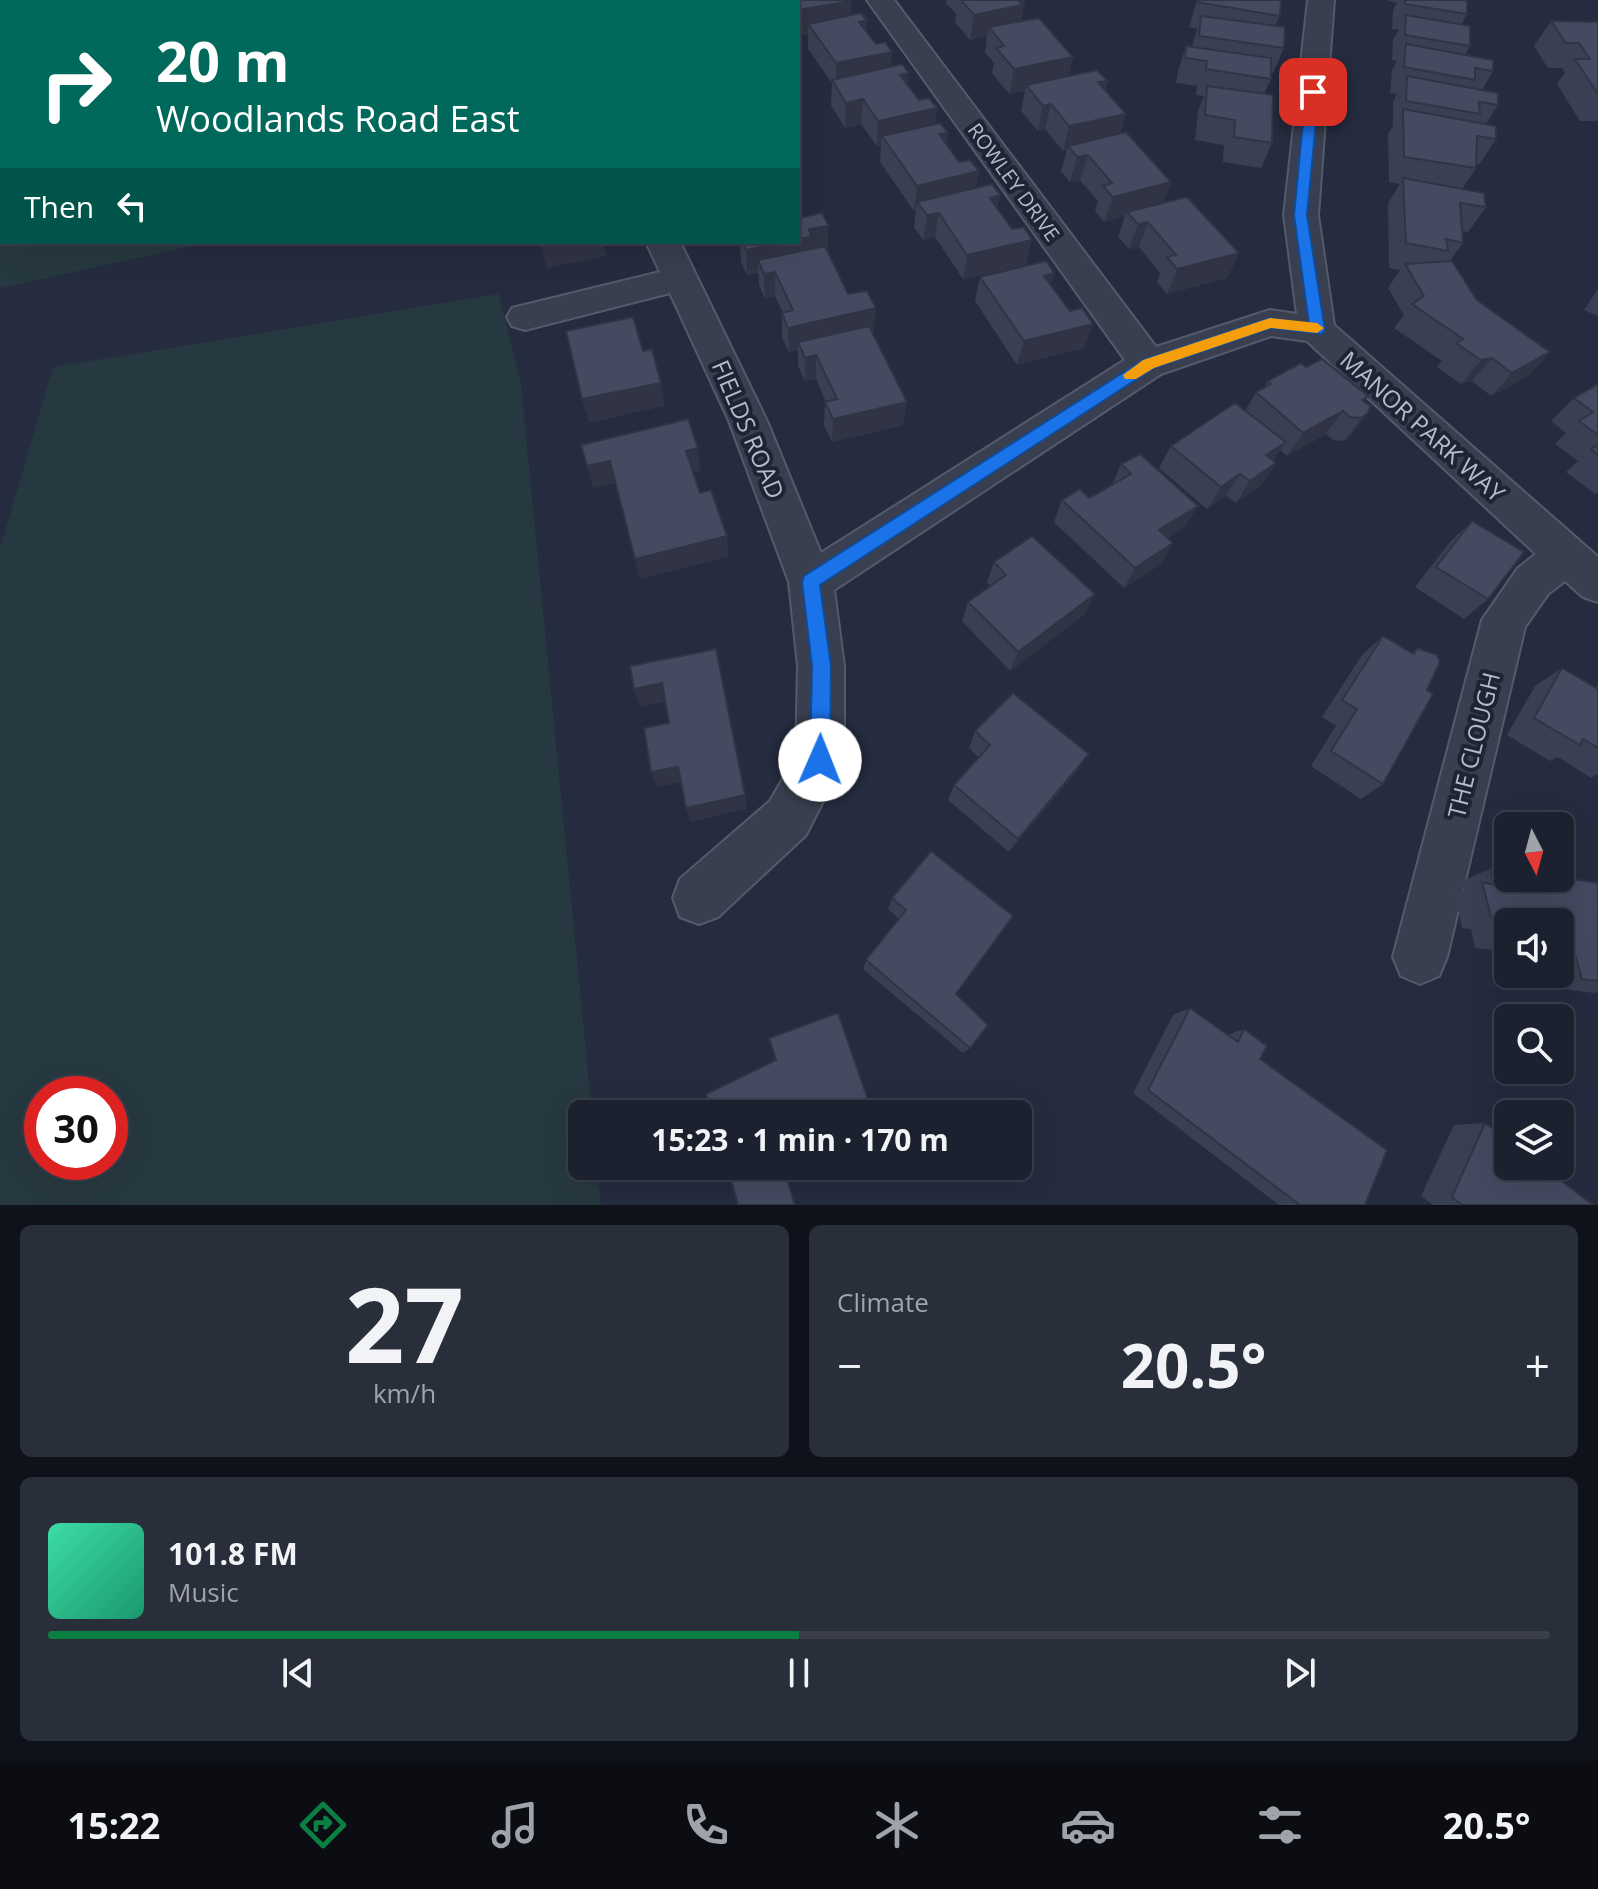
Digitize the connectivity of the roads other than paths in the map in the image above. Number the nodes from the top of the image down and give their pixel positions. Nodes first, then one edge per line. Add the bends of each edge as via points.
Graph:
1 (880, 0) edge
2 (1321, 0) edge
3 (664, 244) edge
4 (682, 278) junction
5 (525, 317) dead end
6 (1317, 330) junction
7 (1148, 364) junction
8 (1582, 570) edge
9 (811, 582) junction
10 (699, 898) dead end
11 (1420, 957) dead end

1 - 7 street, ROWLEY DRIVE
2 - 6 street via 1301,215
3 - 4 street, FIELDS ROAD
4 - 5 street
4 - 9 street, FIELDS ROAD via 748,421
6 - 7 street via 1270,323
6 - 8 street, MANOR PARK WAY
7 - 9 street
8 - 11 street, THE CLOUGH via 1533,581 1504,620
9 - 10 street, FIELDS ROAD via 821,666 820,760 788,818

